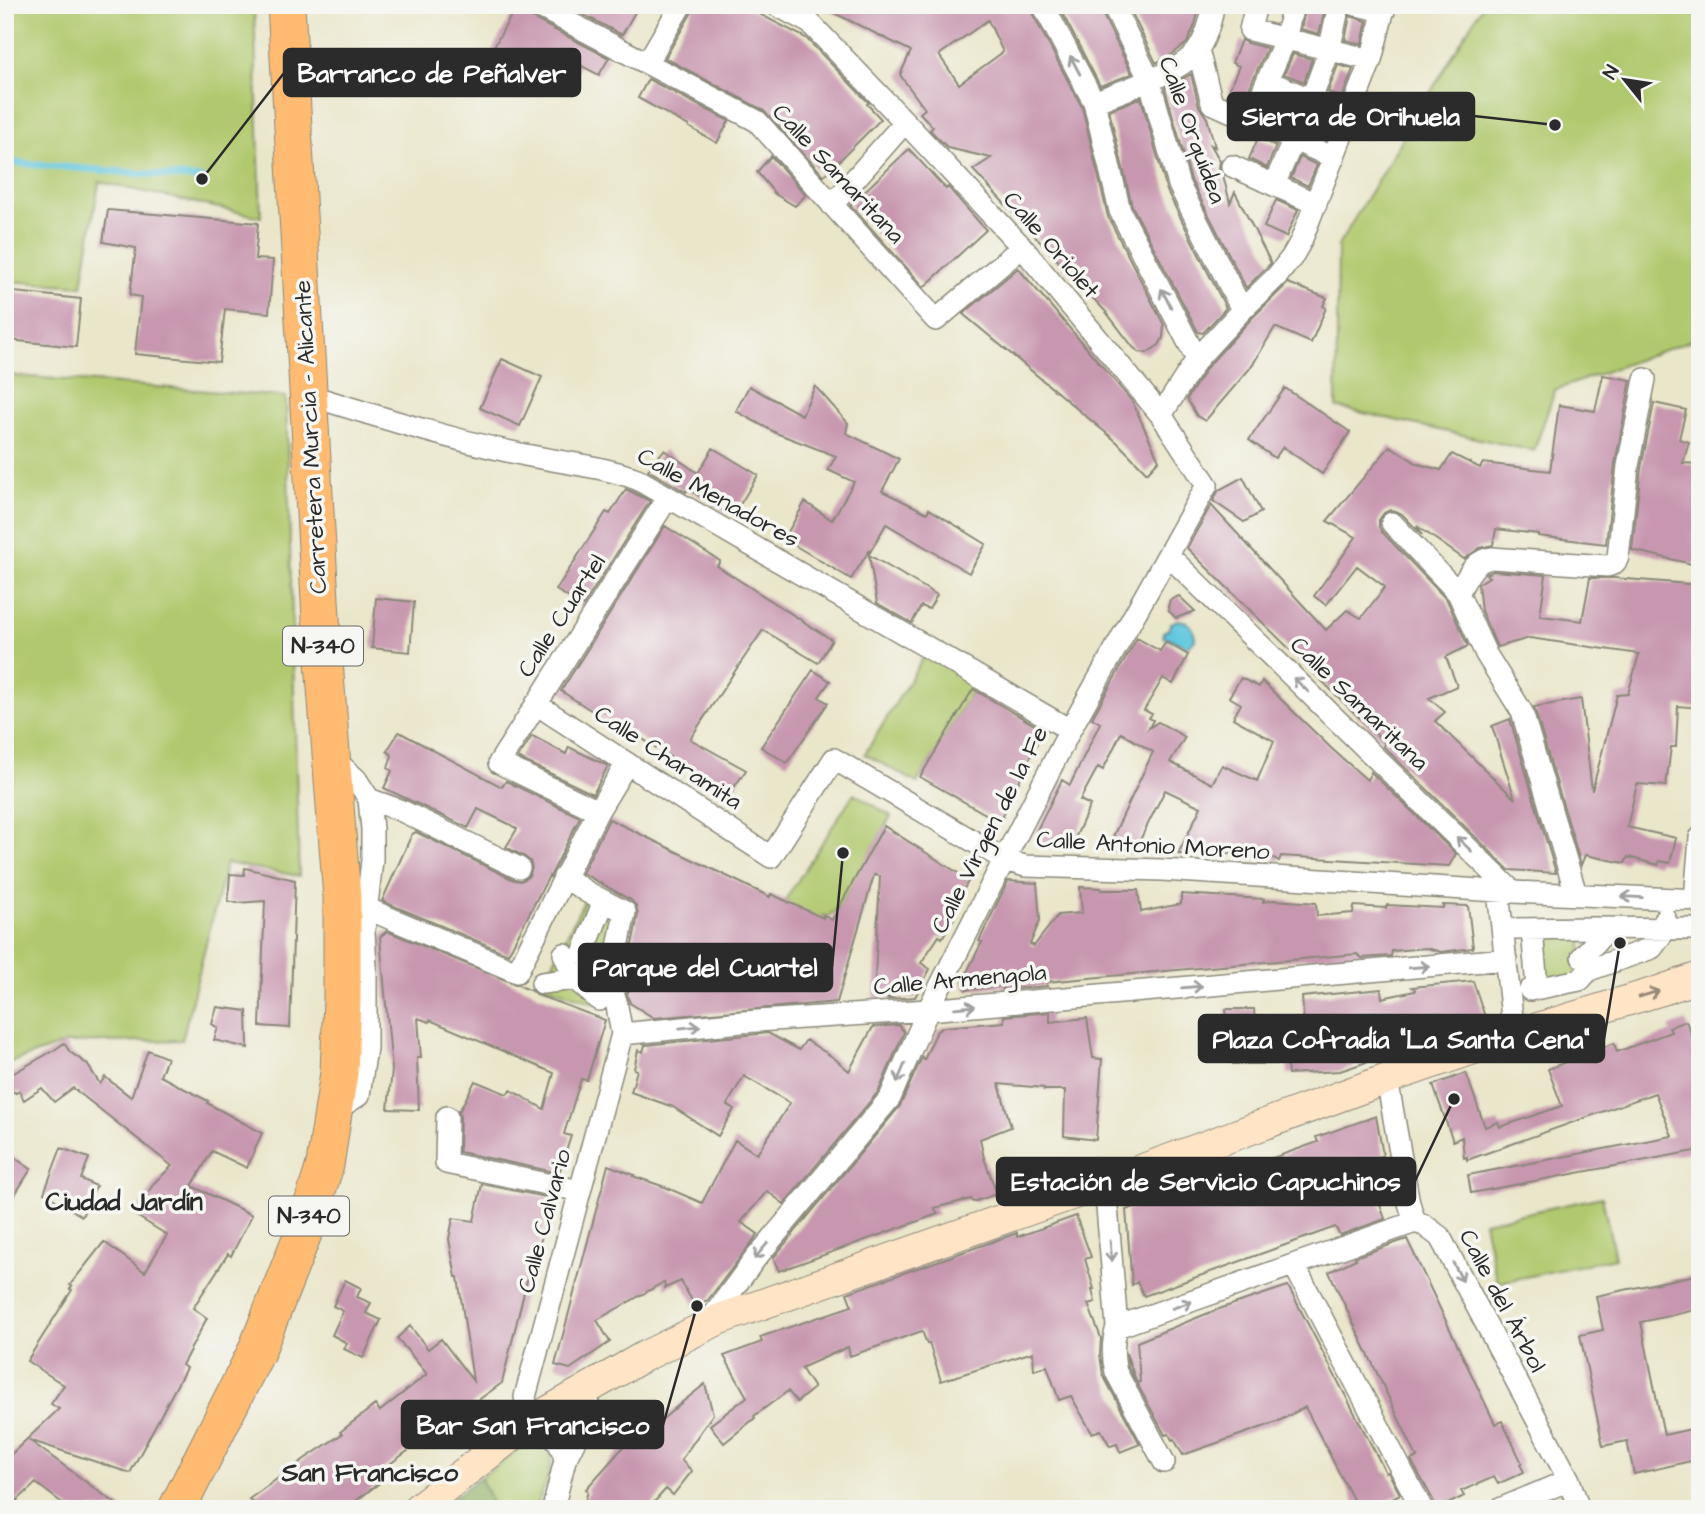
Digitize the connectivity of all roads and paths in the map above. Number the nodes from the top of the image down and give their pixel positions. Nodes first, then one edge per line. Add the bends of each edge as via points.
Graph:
1 (286, 5) edge
2 (537, 5) edge
3 (681, 5) edge
4 (776, 5) edge
5 (1044, 5) edge
6 (1112, 5) edge
7 (1213, 5) edge
8 (1256, 5) edge
9 (1293, 5) edge
10 (1339, 5) edge
11 (1356, 5) edge
12 (1384, 8) edge
13 (1285, 40) junction
14 (1198, 50) junction
15 (1329, 51) junction
16 (1371, 60) junction
17 (647, 63) junction
18 (1149, 79) junction
19 (1267, 81) junction
20 (1311, 100) junction
21 (1094, 102) junction
22 (1350, 116) junction
23 (1250, 120) junction
24 (905, 122) junction
25 (1294, 139) junction
26 (1334, 158) junction
27 (1232, 166) dead end
28 (1274, 184) junction
29 (1316, 204) junction
30 (832, 205) junction
31 (1021, 247) junction
32 (1242, 310) junction
33 (1197, 359) junction
34 (1645, 379) dead end
35 (308, 395) junction
36 (1161, 415) junction
37 (668, 497) junction
38 (1392, 523) dead end
39 (1168, 555) junction
40 (1458, 593) junction
41 (536, 704) junction
42 (1070, 730) junction
43 (332, 758) junction
44 (834, 759) joint
45 (627, 763) junction
46 (369, 799) junction
47 (598, 811) junction
48 (1700, 838) edge
49 (1005, 860) junction
50 (519, 868) dead end
51 (564, 877) junction
52 (1505, 891) junction
53 (1576, 894) junction
54 (597, 897) junction
55 (1698, 901) edge
56 (354, 903) junction
57 (1666, 920) junction
58 (1609, 928) junction
59 (1691, 929) dead end
60 (1582, 957) dead end
61 (1506, 959) junction
62 (1700, 977) edge
63 (575, 979) junction
64 (542, 983) dead end
65 (928, 1010) junction
66 (622, 1034) junction
67 (1514, 1035) junction
68 (1387, 1079) junction
69 (447, 1117) dead end
70 (1105, 1182) junction
71 (580, 1191) junction
72 (1415, 1222) junction
73 (1294, 1265) junction
74 (706, 1326) junction
75 (1117, 1327) junction
76 (591, 1386) junction
77 (533, 1420) junction
78 (565, 1460) junction
79 (1164, 1462) dead end
80 (1569, 1480) junction
81 (177, 1509) edge
82 (417, 1509) edge
83 (553, 1509) edge
84 (1422, 1509) edge
85 (1500, 1509) edge
86 (1580, 1509) edge

1 - 35 highway, Carretera Murcia - Alicante / N-340
2 - 17 street, Calle Samaritana
3 - 17 street
4 - 24 street, Calle Oriolet via 810,23
21 -> 5 street
6 - 18 street, Calle Orquídea
7 - 14 street
8 - 13 street via 1250,30
9 - 13 street
10 - 15 street
11 - 12 street
12 - 16 street
13 - 15 street
13 - 19 street
14 - 18 street via 1173,69
14 - 23 street via 1212,103
15 - 16 street
15 - 20 street
16 - 22 street
17 - 30 street, Calle Samaritana via 757,121
18 - 21 street
18 - 32 street, Calle Orquídea via 1179,185
19 - 20 street
19 - 23 street
20 - 22 street
20 - 25 street
33 -> 21 street via 1120,211
22 - 26 street
23 - 25 street
24 - 30 street
24 - 31 street, Calle Oriolet
25 - 26 street
25 - 28 street
26 - 29 street
27 - 28 street
28 - 29 street
29 - 32 street via 1292,257
30 - 31 street, Calle Samaritana via 936,320
31 - 36 street, Calle Oriolet
32 - 33 street
33 - 36 street
34 - 40 street via 1616,562 1607,566 1484,559 1476,563
35 - 37 street, Calle Menadores via 433,433 626,475
35 - 43 highway, Carretera Murcia - Alicante / N-340
36 - 39 street, Calle Oriolet via 1207,485
37 - 41 street, Calle Cuartel
37 - 42 street, Calle Menadores
38 - 40 street
39 - 42 street, Calle Virgen de la Fe
52 -> 39 street, Calle Samaritana
40 - 53 street via 1486,654 1522,712
41 - 45 street, Calle Charamita
41 - 47 street, Calle Cuartel via 499,763
42 - 49 street, Calle Virgen de la Fe
43 - 46 street via 356,779
43 - 56 highway, Carretera Murcia - Alicante / N-340
44 - 45 street, Calle Charamita via 771,857
44 - 49 street, Calle Antonio Moreno
45 - 47 street
46 - 50 street
46 - 56 street via 372,860
47 - 51 street
48 - 55 street
49 - 52 street, Calle Antonio Moreno via 1048,868 1162,870
49 - 65 street, Calle Virgen de la Fe
51 - 54 street
51 - 56 street via 517,972
52 - 53 street, Calle Antonio Moreno
52 - 61 street
55 -> 53 street, Calle Antonio Moreno
54 - 63 street
54 - 66 street via 625,912 614,967 624,972 612,994
56 - 81 highway, Carretera Murcia - Alicante / N-340 via 339,1073 325,1165 256,1352
57 - 58 street
57 - 58 street via 1647,958 1589,970 1580,980 1563,985 1534,989 1539,959 1523,929
57 - 59 street
58 - 60 street
65 -> 61 street, Calle Armengola
61 - 67 street
67 -> 62 street
63 - 63 street via 595,997 601,962
63 - 64 street
66 -> 65 street, Calle Armengola
65 -> 74 street, Calle Virgen de la Fe via 890,1098 755,1259
66 - 71 street, Calle Calvario
67 - 68 street
68 - 70 street
68 - 72 street
69 - 71 street via 446,1163
70 - 74 street
70 -> 75 street
71 - 77 street, Calle Calvario via 525,1397
72 - 73 street
72 -> 80 street, Calle del Árbol via 1440,1237
75 -> 73 street
73 - 84 street
74 - 76 street
75 - 79 street via 1112,1350 1116,1372
76 - 77 street
76 - 78 street via 582,1426
77 - 78 street via 557,1440
77 - 82 street
78 - 83 street
80 - 85 street
80 - 86 street, Calle del Árbol

